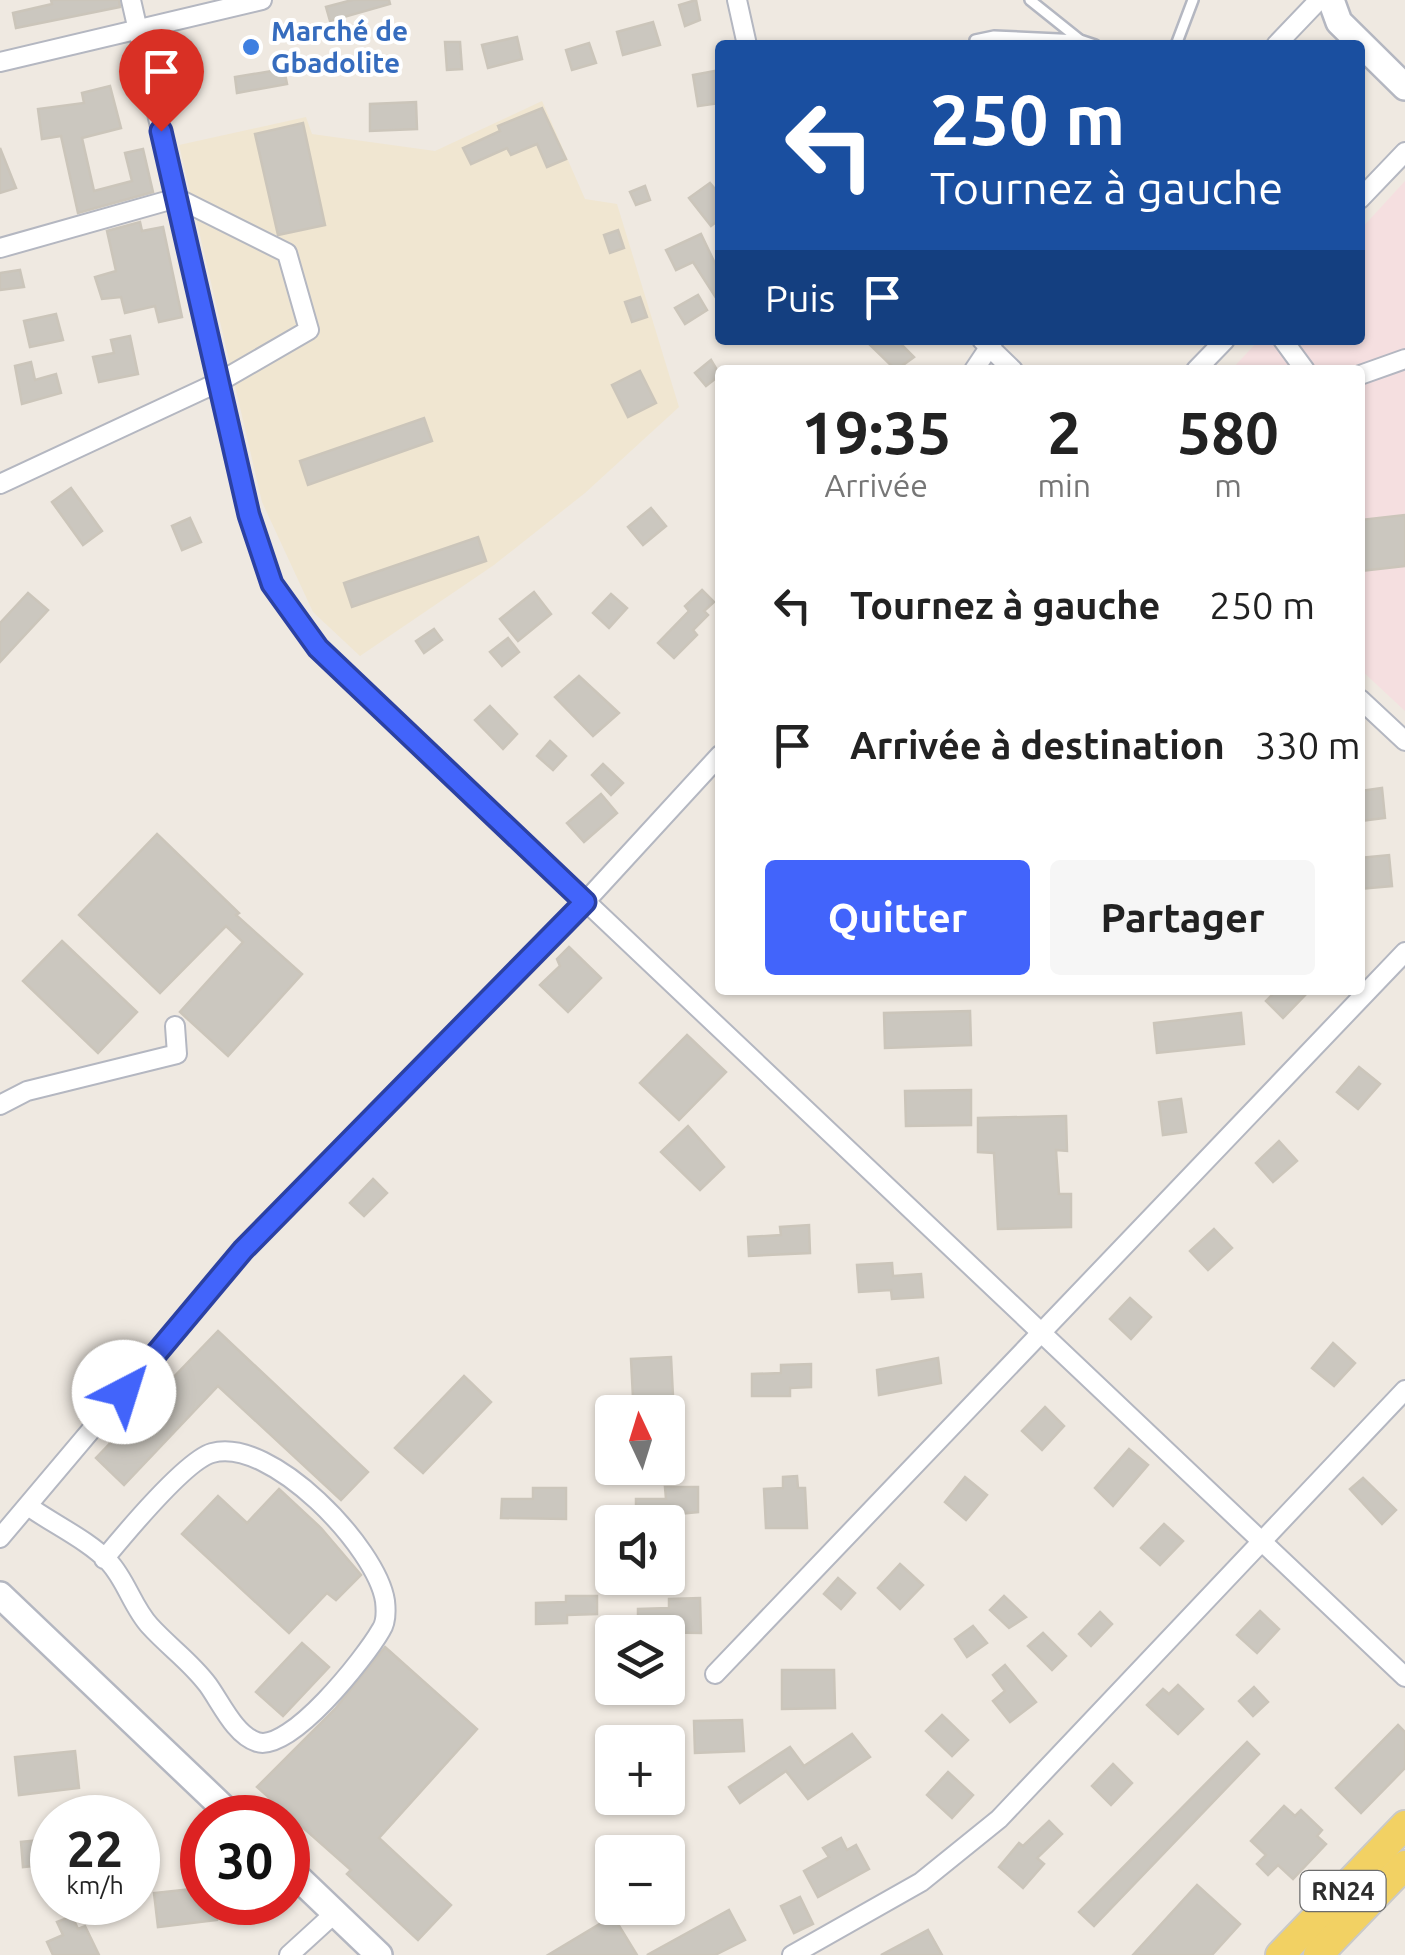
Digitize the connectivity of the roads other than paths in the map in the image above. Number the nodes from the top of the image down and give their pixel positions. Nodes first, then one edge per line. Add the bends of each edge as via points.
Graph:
1 (131, 0) edge
2 (262, 0) edge
3 (737, 0) edge
4 (1030, 0) edge
5 (1193, 0) edge
6 (1319, 0) edge
7 (1331, 0) edge
8 (1187, 23) junction
9 (138, 30) junction
10 (746, 40) edge
11 (975, 40) dead end
12 (1080, 40) joint
13 (1178, 40) edge
14 (1185, 40) edge
15 (1281, 40) edge
16 (1358, 40) edge
17 (1365, 47) edge
18 (0, 62) edge
19 (1405, 86) edge
20 (1405, 152) edge
21 (1365, 193) edge
22 (177, 198) junction
23 (0, 248) edge
24 (991, 345) edge
25 (1220, 345) edge
26 (1405, 358) edge
27 (1009, 365) edge
28 (1201, 365) edge
29 (1365, 374) edge
30 (219, 382) junction
31 (0, 484) edge
32 (1365, 704) edge
33 (1405, 741) edge
34 (715, 761) edge
35 (585, 902) junction
36 (1405, 952) edge
37 (1365, 994) edge
38 (1364, 995) edge
39 (175, 1026) dead end
40 (0, 1105) edge
41 (1042, 1333) junction
42 (1405, 1390) edge
43 (28, 1506) junction
44 (0, 1538) edge
45 (1262, 1541) junction
46 (104, 1559) junction
47 (0, 1597) edge
48 (716, 1674) dead end
49 (1405, 1677) edge
50 (210, 1795) edge
51 (1405, 1825) edge
52 (1405, 1865) edge
53 (310, 1889) edge
54 (335, 1913) junction
55 (1300, 1952) edge
56 (289, 1955) edge
57 (379, 1955) edge
58 (792, 1955) edge

1 - 9 street
2 - 9 street
3 - 10 street
4 - 12 lane
5 - 8 lane
6 - 15 street
7 - 16 street via 1339,22
8 - 13 lane
8 - 14 lane
9 - 18 street
9 - 22 street
11 - 12 lane
17 - 19 street
20 - 21 street
22 - 23 street
22 - 30 street
22 - 30 street via 287,253 309,330
24 - 27 street
25 - 28 street
26 - 29 street
30 - 31 street
30 - 35 street via 272,584 318,648
32 - 33 street
34 - 35 street
35 - 41 street
35 - 43 street via 243,1250
36 - 37 street
38 - 41 street
39 - 40 street via 177,1054 27,1091
41 - 45 street
41 - 48 street
42 - 45 street
43 - 44 street
43 - 46 street
45 - 49 street
45 - 58 street via 999,1820 922,1882
46 - 46 street via 150,1626 178,1648 255,1742 277,1743 297,1730 384,1628 386,1604 365,1558 312,1495 249,1455 212,1452 192,1465
47 - 50 street
51 - 55 main road, RN24
52 - 55 main road, RN24
53 - 54 street
54 - 56 street
54 - 57 street

